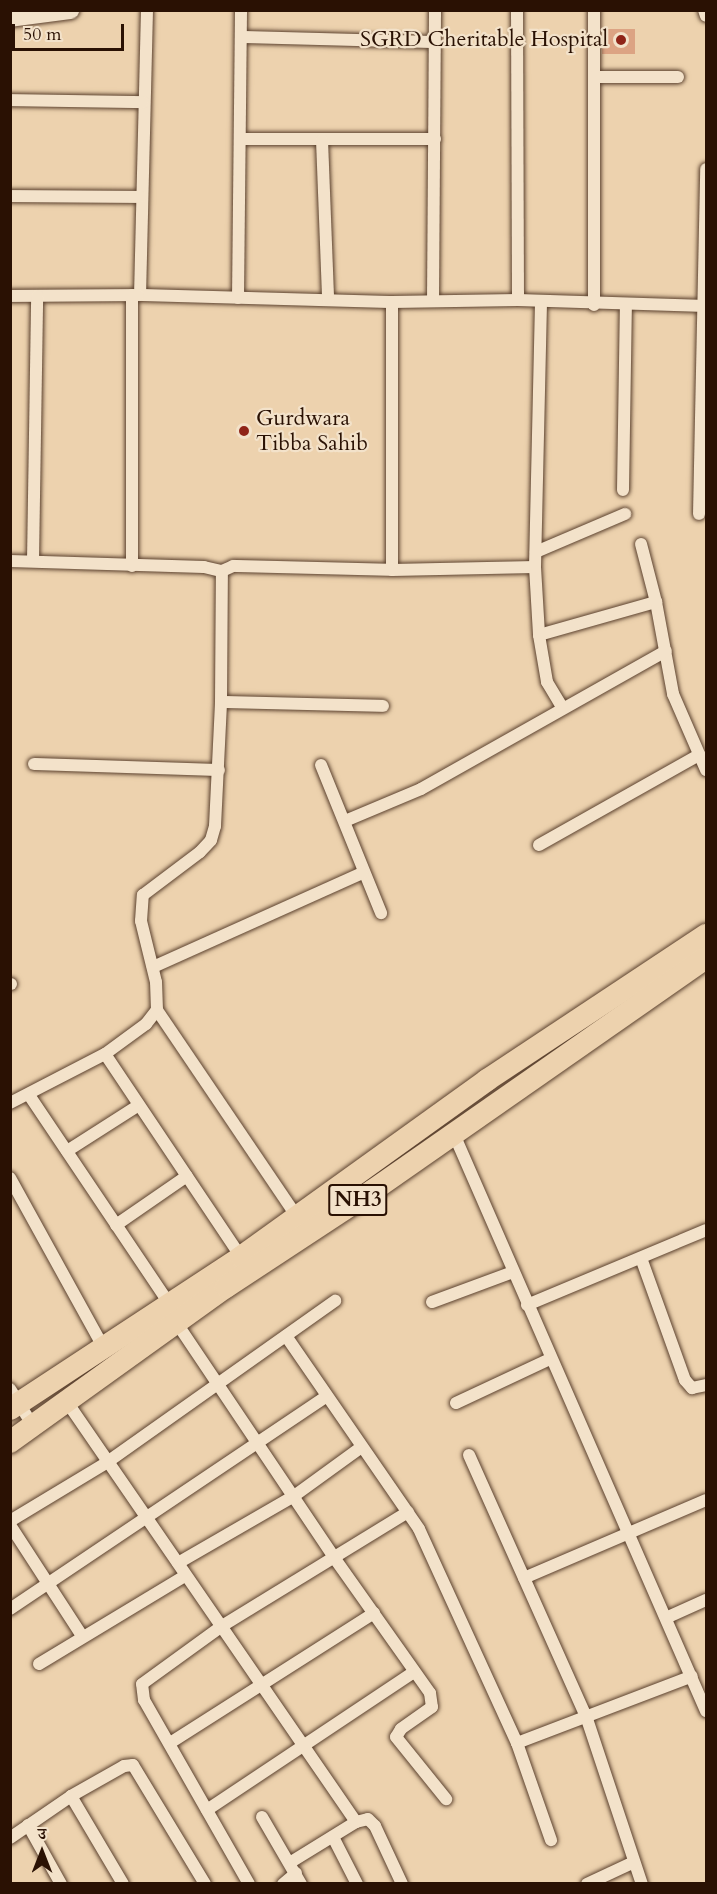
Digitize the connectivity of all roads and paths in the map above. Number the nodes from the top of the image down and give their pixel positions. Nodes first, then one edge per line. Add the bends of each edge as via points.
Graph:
1 (70, 10) edge
2 (147, 10) edge
3 (241, 10) edge
4 (435, 10) edge
5 (517, 10) edge
6 (594, 10) edge
7 (704, 10) edge
8 (706, 16) edge
9 (10, 18) edge
10 (241, 37) junction
11 (435, 42) junction
12 (594, 77) junction
13 (678, 77) dead end
14 (10, 100) edge
15 (144, 102) junction
16 (240, 139) junction
17 (435, 139) junction
18 (322, 140) junction
19 (706, 169) edge
20 (10, 196) edge
21 (140, 197) junction
22 (136, 295) junction
23 (10, 296) edge
24 (37, 296) junction
25 (238, 298) junction
26 (328, 298) junction
27 (433, 300) junction
28 (518, 300) junction
29 (541, 301) junction
30 (392, 302) junction
31 (626, 304) junction
32 (594, 305) junction
33 (704, 306) edge
34 (623, 490) dead end
35 (625, 514) dead end
36 (699, 514) dead end
37 (642, 544) dead end
38 (536, 552) junction
39 (10, 561) edge
40 (33, 561) junction
41 (132, 566) junction
42 (535, 567) junction
43 (222, 570) junction
44 (392, 570) junction
45 (656, 602) junction
46 (539, 635) junction
47 (666, 651) junction
48 (222, 702) junction
49 (383, 706) dead end
50 (562, 707) junction
51 (699, 755) junction
52 (34, 764) dead end
53 (321, 765) dead end
54 (219, 770) junction
55 (706, 770) edge
56 (345, 821) junction
57 (539, 845) dead end
58 (362, 873) junction
59 (381, 913) dead end
60 (706, 935) edge
61 (706, 958) edge
62 (153, 967) junction
63 (157, 1010) junction
64 (105, 1054) junction
65 (29, 1095) junction
66 (10, 1103) edge
67 (139, 1104) junction
68 (453, 1132) junction
69 (67, 1151) junction
70 (187, 1176) junction
71 (10, 1178) edge
72 (116, 1225) junction
73 (302, 1225) junction
74 (706, 1230) edge
75 (242, 1257) junction
76 (641, 1258) junction
77 (513, 1272) junction
78 (335, 1301) dead end
79 (432, 1302) dead end
80 (527, 1305) junction
81 (173, 1313) junction
82 (286, 1336) junction
83 (104, 1348) junction
84 (550, 1359) junction
85 (706, 1385) edge
86 (218, 1386) junction
87 (326, 1397) junction
88 (13, 1400) edge
89 (67, 1402) junction
90 (456, 1403) dead end
91 (33, 1426) junction
92 (10, 1442) edge
93 (258, 1442) junction
94 (360, 1448) junction
95 (469, 1455) dead end
96 (106, 1463) junction
97 (294, 1496) junction
98 (706, 1500) edge
99 (408, 1512) junction
100 (145, 1515) junction
101 (10, 1523) edge
102 (629, 1533) junction
103 (333, 1556) junction
104 (178, 1563) junction
105 (184, 1576) junction
106 (524, 1578) junction
107 (48, 1583) junction
108 (706, 1600) edge
109 (10, 1609) edge
110 (374, 1613) junction
111 (668, 1617) junction
112 (222, 1626) junction
113 (82, 1636) junction
114 (39, 1664) dead end
115 (414, 1672) junction
116 (693, 1677) junction
117 (263, 1684) junction
118 (706, 1711) edge
119 (587, 1719) junction
120 (170, 1743) junction
121 (304, 1743) junction
122 (517, 1743) junction
123 (71, 1796) junction
124 (446, 1799) dead end
125 (207, 1810) junction
126 (262, 1817) dead end
127 (356, 1822) junction
128 (28, 1825) junction
129 (333, 1837) junction
130 (10, 1838) edge
131 (551, 1840) dead end
132 (634, 1862) junction
133 (296, 1873) edge
134 (61, 1884) edge
135 (123, 1884) edge
136 (205, 1884) edge
137 (249, 1884) edge
138 (283, 1884) edge
139 (357, 1884) edge
140 (402, 1884) edge
141 (587, 1884) edge
142 (642, 1884) edge

1 - 9 street
2 - 15 street
3 - 10 street
4 - 11 street
5 - 28 street
6 - 12 street
7 - 8 street
10 - 11 street
10 - 16 street
11 - 17 street
12 - 13 street
12 - 32 street
14 - 15 street
15 - 21 street
16 - 18 street
16 - 25 street
17 - 18 street
17 - 27 street
18 - 26 street
19 - 33 street
20 - 21 street
21 - 22 street
22 - 24 street
22 - 25 street
22 - 41 street
23 - 24 street
24 - 40 street
25 - 26 street
26 - 30 street
27 - 28 street
27 - 30 street
28 - 29 street
29 - 32 street
29 - 38 street
30 - 44 street
31 - 32 street
31 - 33 street
31 - 34 street
33 - 36 street
35 - 38 street
37 - 45 street
38 - 42 street
39 - 40 street
40 - 41 street
41 - 43 street
42 - 44 street
42 - 46 street
43 - 44 street via 233,566
43 - 48 street
45 - 46 street
45 - 47 street
46 - 50 street via 547,682
47 - 50 street
47 - 51 street via 673,694
48 - 49 street
48 - 54 street
50 - 56 street via 421,789
51 - 55 street
51 - 57 street
52 - 54 street
53 - 56 street
54 - 62 street via 211,840 187,864 143,895 141,921
56 - 58 street
58 - 59 street
58 - 62 street
60 - 73 highway, NH3 via 487,1080
61 - 68 highway, NH3
62 - 63 street
63 - 64 street via 146,1024
63 - 73 street
64 - 65 street
64 - 67 street
65 - 66 street
65 - 69 street
67 - 69 street
67 - 70 street
68 - 73 highway, NH3
68 - 77 street
69 - 72 street
70 - 72 street
70 - 75 street
71 - 83 street
72 - 81 street
73 - 75 highway, NH3
73 - 81 highway, NH3
74 - 76 street
75 - 81 highway, NH3
76 - 80 street
76 - 85 street via 685,1380 692,1388
77 - 79 street
77 - 80 street
78 - 82 street
80 - 84 street
81 - 83 highway, NH3
81 - 86 street
81 - 89 highway, NH3
82 - 86 street
82 - 87 street
83 - 88 highway, NH3
84 - 90 street
84 - 102 street
86 - 93 street
86 - 96 street
87 - 93 street
87 - 94 street
88 - 91 street
89 - 91 highway, NH3
89 - 96 street
91 - 92 highway, NH3
93 - 97 street
93 - 100 street
94 - 97 street
94 - 99 street
95 - 106 street
96 - 100 street
96 - 101 street
97 - 103 street
97 - 104 street
98 - 102 street
99 - 103 street
99 - 122 street
100 - 104 street
100 - 107 street
101 - 107 street
102 - 106 street
102 - 111 street
103 - 110 street
103 - 112 street
104 - 105 street
105 - 112 street
105 - 113 street
106 - 119 street
107 - 109 street
107 - 113 street
108 - 111 street
110 - 115 street
110 - 117 street
111 - 116 street
112 - 117 street
112 - 120 street via 142,1684 144,1700
113 - 114 street
115 - 121 street
115 - 124 street via 430,1693 432,1707 396,1737
116 - 118 street
116 - 119 street
117 - 120 street
117 - 121 street
119 - 122 street
119 - 132 street
120 - 125 street
121 - 125 street
121 - 127 street
122 - 131 street
123 - 128 street
123 - 135 street
123 - 136 street via 124,1766 133,1765
125 - 137 street
126 - 133 street
127 - 129 street
127 - 140 street via 372,1821
128 - 130 street
128 - 134 street
129 - 133 street
129 - 139 street
132 - 141 street
132 - 142 street
133 - 138 street

